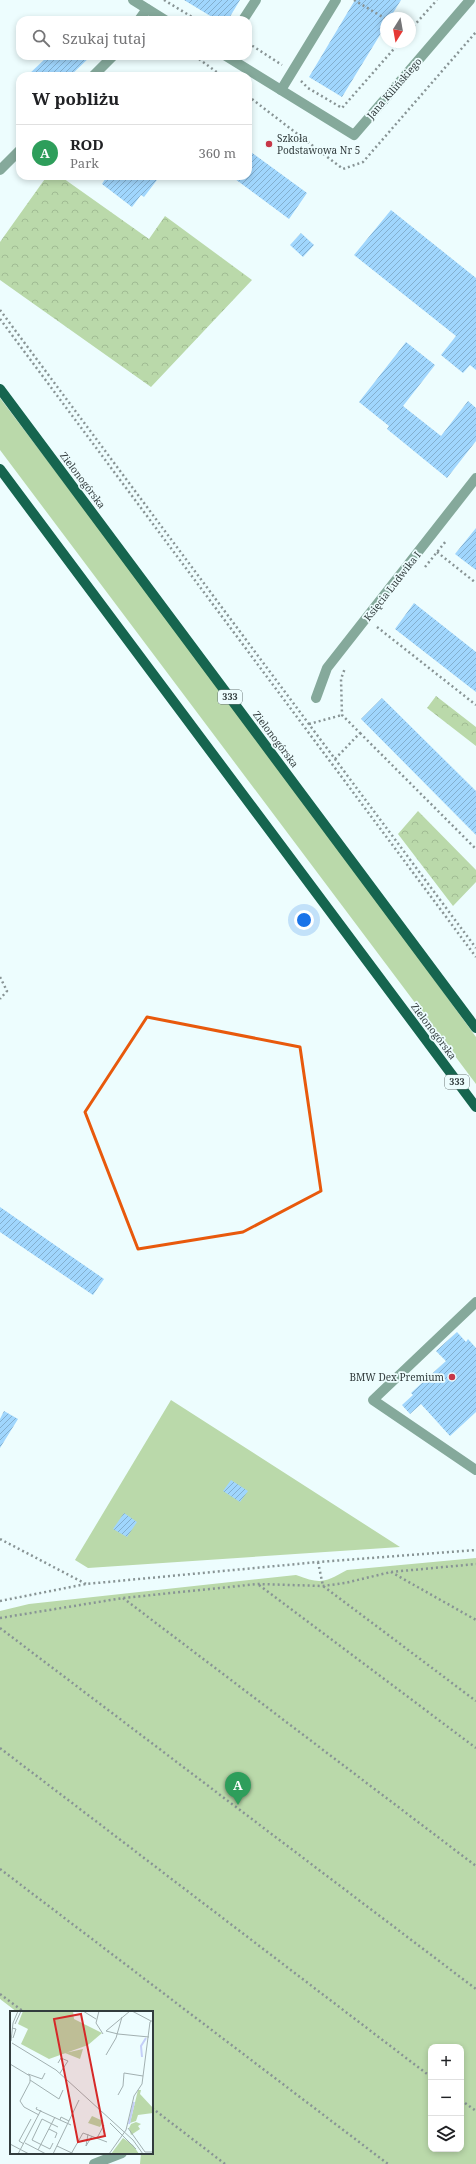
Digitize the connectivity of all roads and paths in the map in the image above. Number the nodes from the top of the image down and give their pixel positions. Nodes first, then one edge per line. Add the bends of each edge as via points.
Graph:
1 (133, 0) edge
2 (164, 0) edge
3 (256, 0) edge
4 (336, 0) edge
5 (354, 0) edge
6 (437, 0) edge
7 (470, 0) edge
8 (147, 9) junction
9 (380, 15) edge
10 (142, 16) edge
11 (159, 16) edge
12 (190, 16) edge
13 (246, 16) edge
14 (416, 23) edge
15 (252, 46) edge
16 (395, 48) edge
17 (109, 60) edge
18 (200, 60) edge
19 (232, 60) edge
20 (292, 71) junction
21 (97, 72) edge
22 (217, 72) edge
23 (252, 72) edge
24 (252, 72) edge
25 (281, 90) junction
26 (16, 154) edge
27 (0, 170) edge
28 (0, 310) edge
29 (0, 319) edge
30 (0, 389) edge
31 (0, 469) edge
32 (476, 478) edge
33 (450, 535) dead end
34 (437, 552) junction
35 (422, 571) dead end
36 (476, 583) edge
37 (382, 621) dead end
38 (377, 627) junction
39 (372, 633) dead end
40 (345, 666) dead end
41 (316, 698) dead end
42 (476, 705) edge
43 (342, 716) junction
44 (309, 724) junction
45 (360, 733) junction
46 (334, 759) junction
47 (476, 849) edge
48 (476, 948) edge
49 (476, 957) edge
50 (0, 977) edge
51 (0, 999) edge
52 (476, 1028) edge
53 (476, 1107) edge
54 (476, 1302) edge
55 (476, 1470) edge
56 (0, 1539) edge
57 (476, 1550) edge
58 (318, 1562) junction
59 (476, 1564) edge
60 (391, 1572) junction
61 (86, 1584) junction
62 (258, 1584) junction
63 (323, 1586) junction
64 (123, 1598) junction
65 (0, 1601) edge
66 (0, 1618) edge
67 (476, 1620) edge
68 (0, 1628) edge
69 (476, 1701) edge
70 (0, 1748) edge
71 (476, 1748) edge
72 (476, 1866) edge
73 (0, 1869) edge
74 (476, 1989) edge
75 (0, 1994) edge
76 (23, 2011) edge
77 (428, 2075) edge
78 (464, 2102) edge
79 (153, 2109) edge
80 (476, 2112) edge
81 (119, 2154) edge
82 (94, 2164) edge
83 (226, 2164) edge
84 (388, 2164) edge

1 - 8 street
2 - 12 path
3 - 13 street
4 - 20 street
5 - 9 path
6 - 14 path
7 - 25 street, Jana Kilińskiego via 354,135
8 - 10 street
8 - 11 street
15 - 20 path
16 - 20 path via 342,108 308,88
17 - 21 street
18 - 22 path
19 - 24 street, Jana Kilińskiego
20 - 25 street
23 - 25 street, Jana Kilińskiego
26 - 27 street
28 - 44 path
29 - 49 path
30 - 52 main road, Zielonogórska / 333
31 - 53 main road, Zielonogórska / 333
32 - 41 street, Księcia Ludwika I via 328,668
33 - 34 path
34 - 35 path
34 - 36 path
37 - 38 path
38 - 39 path
38 - 42 path
40 - 43 path via 341,679
43 - 44 path
43 - 45 path
44 - 46 path
45 - 46 path
45 - 47 path
46 - 48 path
50 - 51 path via 7,991
54 - 55 street via 373,1400
56 - 61 path
57 - 58 path
58 - 61 path
58 - 63 path
59 - 60 path
60 - 63 path
60 - 67 path
61 - 65 path
62 - 63 path
62 - 64 path
62 - 71 path
63 - 69 path
64 - 66 path
64 - 72 path
68 - 74 path
70 - 77 path
73 - 84 path
75 - 76 path
78 - 80 path
79 - 83 path
81 - 82 street

